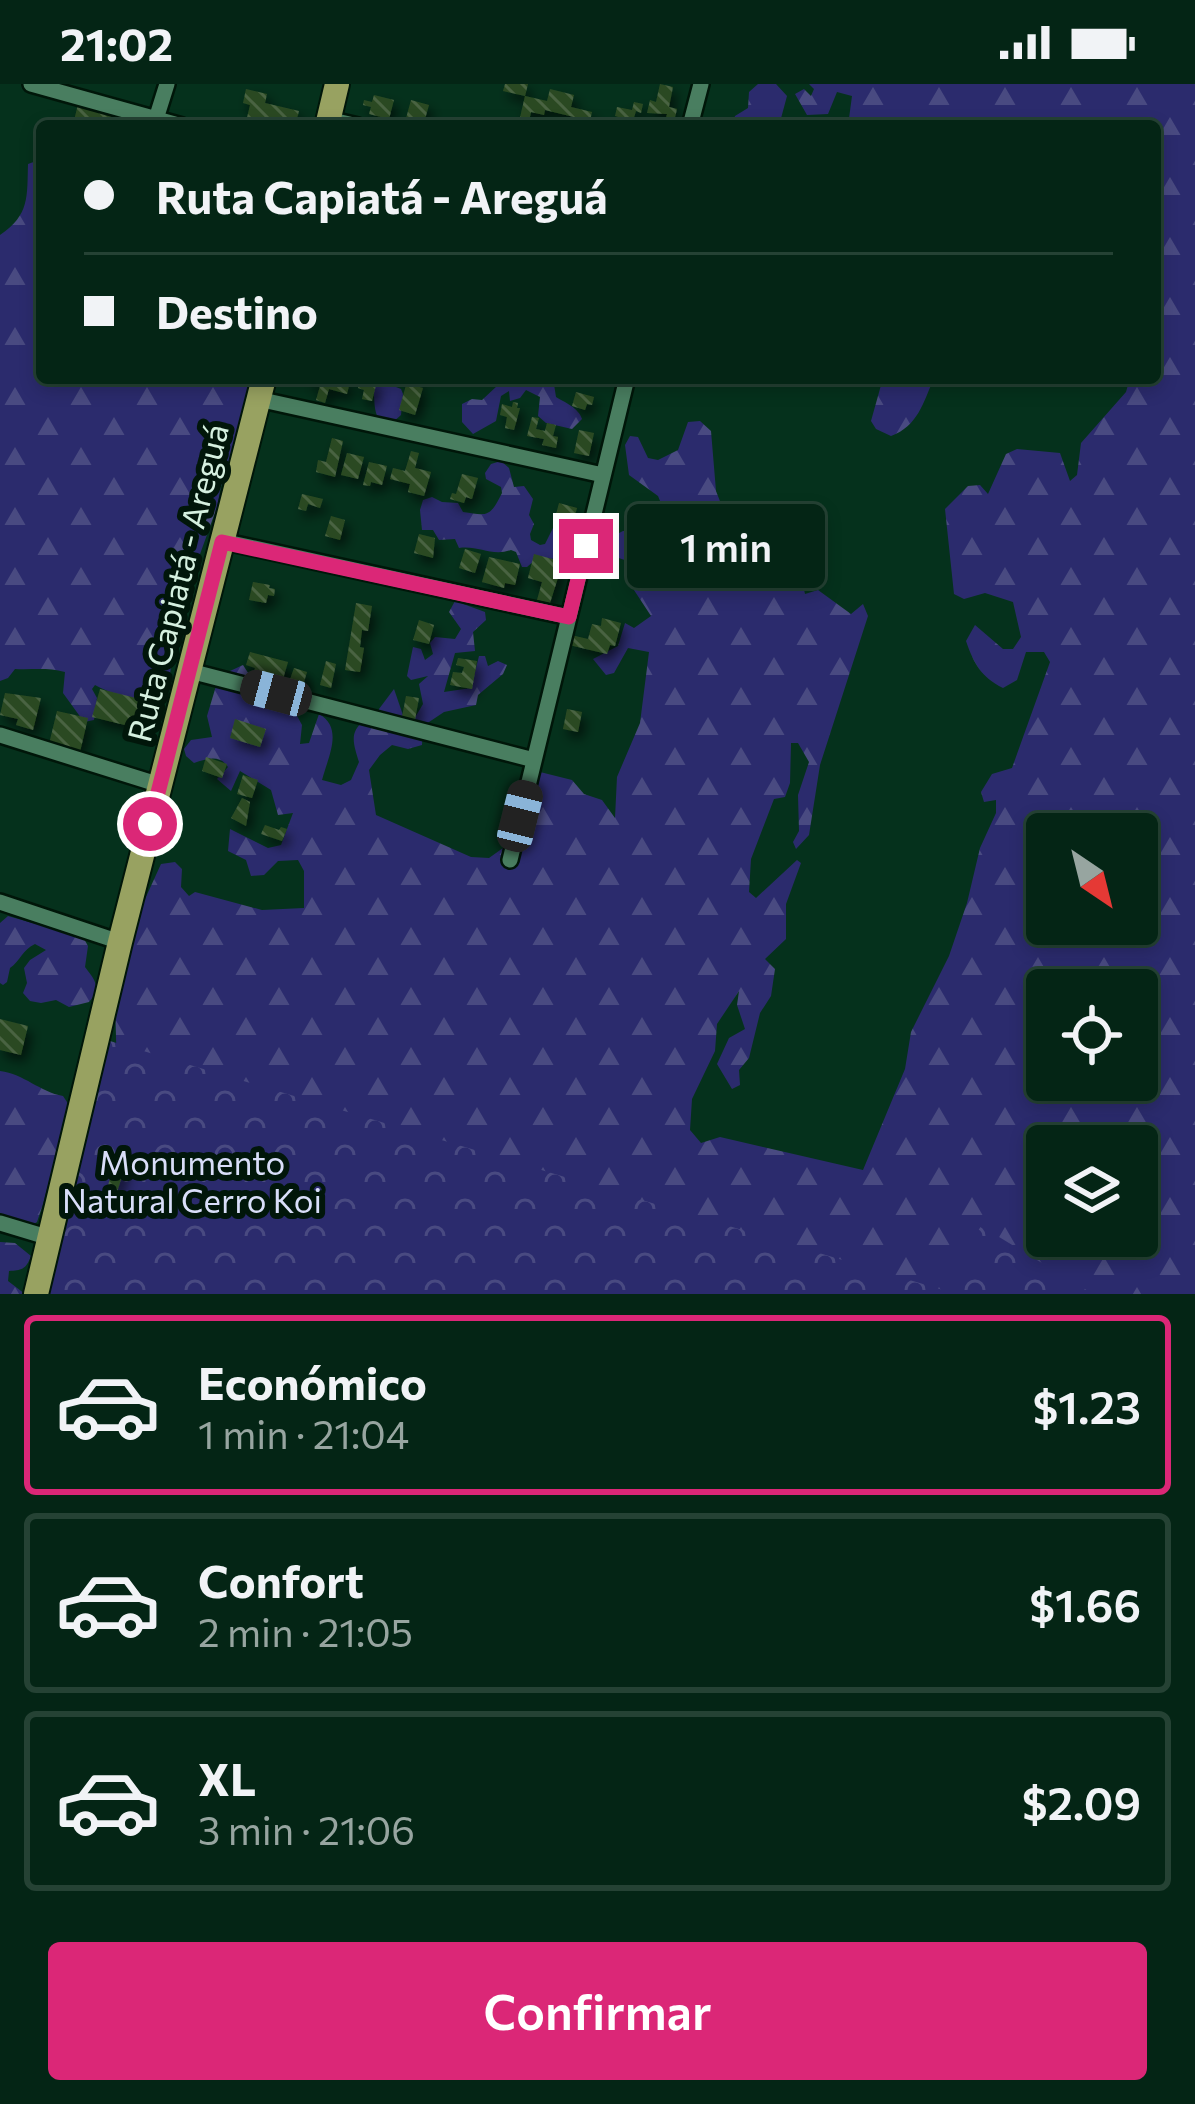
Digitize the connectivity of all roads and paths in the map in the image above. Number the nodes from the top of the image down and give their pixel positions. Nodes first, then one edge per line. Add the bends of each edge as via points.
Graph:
1 (31, 84) edge
2 (167, 84) edge
3 (337, 84) edge
4 (701, 84) edge
5 (156, 119) junction
6 (160, 120) edge
7 (328, 120) edge
8 (692, 120) edge
9 (626, 384) edge
10 (261, 388) edge
11 (603, 475) junction
12 (222, 542) junction
13 (569, 617) junction
14 (190, 671) junction
15 (0, 735) edge
16 (534, 760) junction
17 (160, 785) junction
18 (510, 860) dead end
19 (0, 902) edge
20 (120, 942) junction
21 (0, 1223) edge
22 (50, 1238) junction
23 (36, 1294) edge

1 - 5 street
2 - 5 street
3 - 7 main road
4 - 8 street
5 - 6 street
9 - 11 street
10 - 11 street
10 - 12 main road, Ruta Capiatá - Areguá
11 - 13 street
12 - 13 street
12 - 14 main road, Ruta Capiatá - Areguá
13 - 16 street
14 - 16 street
14 - 17 main road, Ruta Capiatá - Areguá
15 - 17 street
16 - 18 street
17 - 20 main road, Ruta Capiatá - Areguá
19 - 20 street
20 - 22 main road, Ruta Capiatá - Areguá
21 - 22 street
22 - 23 main road, Ruta Capiatá - Areguá

